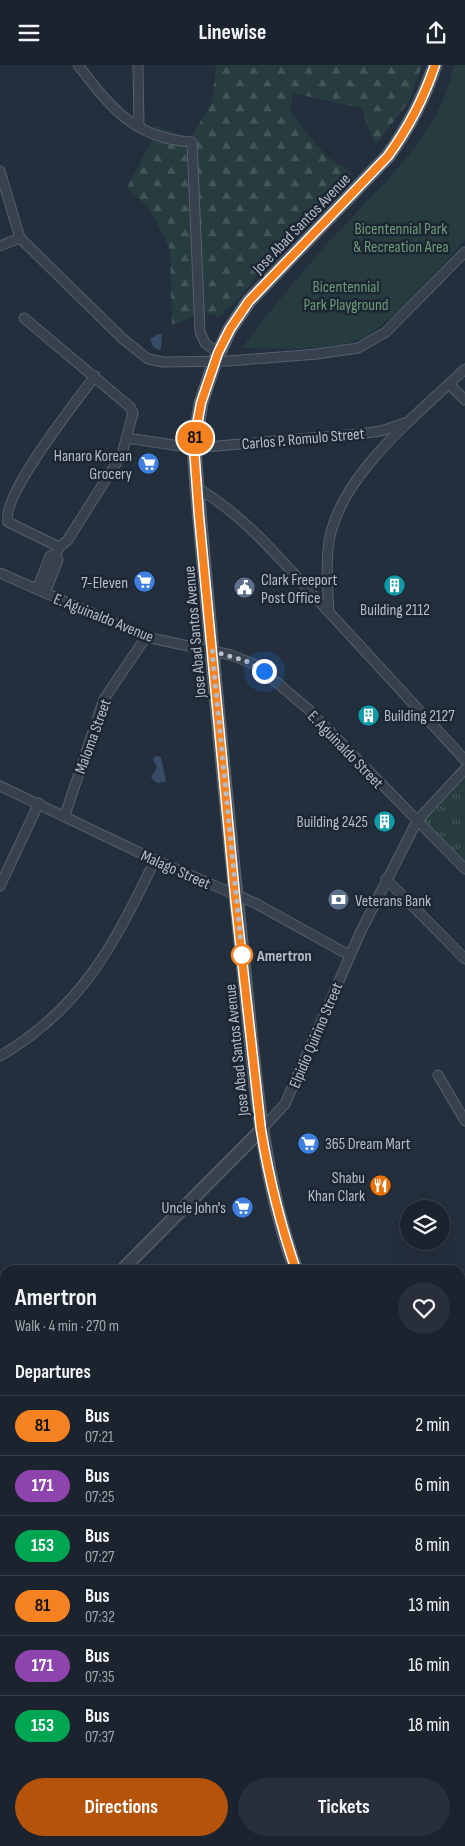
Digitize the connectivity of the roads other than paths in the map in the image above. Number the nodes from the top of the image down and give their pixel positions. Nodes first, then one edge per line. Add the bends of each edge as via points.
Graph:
1 (78, 65) edge
2 (138, 65) edge
3 (435, 65) edge
4 (139, 127) junction
5 (0, 171) edge
6 (20, 238) junction
7 (0, 246) edge
8 (465, 252) edge
9 (24, 318) dead end
10 (216, 357) junction
11 (465, 369) edge
12 (95, 377) junction
13 (449, 384) junction
14 (465, 400) edge
15 (411, 421) junction
16 (127, 438) junction
17 (194, 448) junction
18 (197, 488) junction
19 (58, 550) junction
20 (0, 573) edge
21 (41, 591) junction
22 (329, 611) junction
23 (146, 637) junction
24 (212, 651) junction
25 (465, 760) edge
26 (465, 769) edge
27 (0, 786) edge
28 (39, 803) junction
29 (65, 815) junction
30 (417, 821) junction
31 (155, 860) junction
32 (465, 869) edge
33 (386, 879) junction
34 (0, 887) edge
35 (235, 896) junction
36 (349, 955) junction
37 (465, 959) edge
38 (0, 1055) edge
39 (438, 1075) dead end
40 (465, 1121) edge
41 (261, 1130) junction
42 (127, 1265) edge
43 (294, 1265) edge

1 - 4 street via 109,106
2 - 4 street
3 - 10 main road, Jose Abad Santos Avenue via 419,106 388,156 249,301
4 - 10 street via 168,140 192,142 200,332
5 - 6 street
6 - 7 street
6 - 10 street via 123,339 148,359 163,362
8 - 10 street via 386,332 358,348 316,354
9 - 12 street
10 - 17 main road, Jose Abad Santos Avenue via 201,403
11 - 13 street, Carlos P. Romulo Street
12 - 16 street via 130,407 133,413
12 - 19 street via 29,463 6,512 8,522
13 - 14 street
13 - 15 street, Carlos P. Romulo Street
15 - 17 street, Carlos P. Romulo Street via 381,431 358,434
15 - 22 street, Carlos P. Romulo Street via 358,476 340,509 328,550
16 - 17 street, Carlos P. Romulo Street
16 - 19 street via 113,469
17 - 18 main road, Jose Abad Santos Avenue
18 - 22 street via 234,513
18 - 24 main road, Jose Abad Santos Avenue
19 - 21 street via 50,556
20 - 21 street, E. Aguinaldo Avenue
21 - 23 street, E. Aguinaldo Avenue
22 - 25 street
23 - 24 street, E. Aguinaldo Avenue
23 - 29 street, Maloma Street via 104,699
24 - 30 street, E. Aguinaldo Street via 246,661 273,677
24 - 35 main road, Jose Abad Santos Avenue
26 - 30 street, Elpidio Quirino Street
27 - 28 street, Malago Street
28 - 29 street, Malago Street
28 - 34 street
29 - 31 street, Malago Street
30 - 32 street, E. Aguinaldo Street
30 - 33 street, Elpidio Quirino Street
31 - 35 street, Malago Street
31 - 38 street via 117,938 93,973 62,1009 25,1042
33 - 36 street, Elpidio Quirino Street
33 - 37 street
35 - 36 street, Malago Street via 261,906
35 - 41 main road, Jose Abad Santos Avenue
36 - 41 street, Elpidio Quirino Street via 285,1103
39 - 40 street
41 - 42 street, Elpidio Quirino Street
41 - 43 main road, Jose Abad Santos Avenue via 280,1225

